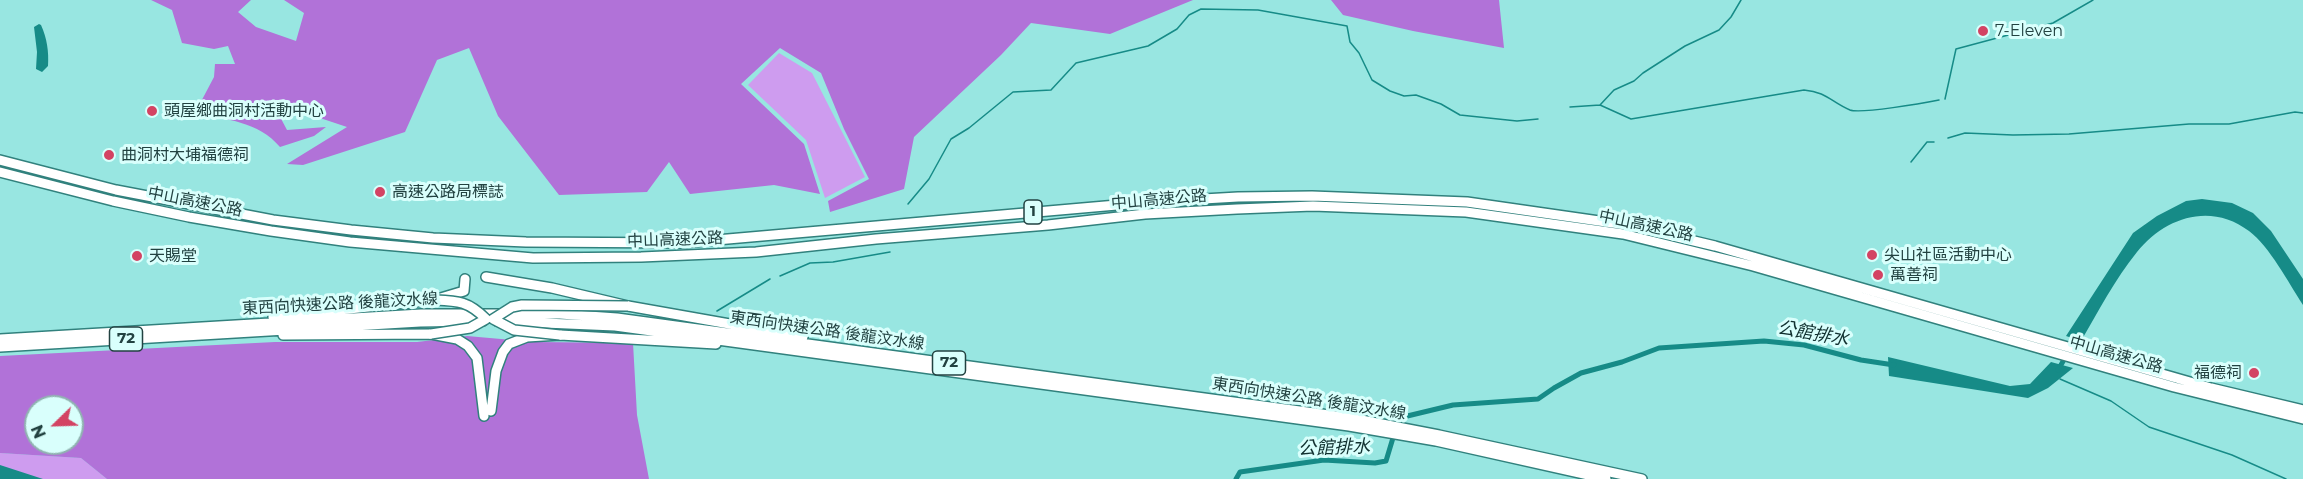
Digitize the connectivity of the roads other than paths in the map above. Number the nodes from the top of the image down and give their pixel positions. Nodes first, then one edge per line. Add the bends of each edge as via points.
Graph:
1 (0, 160) edge
2 (0, 172) edge
3 (486, 277) dead end
4 (465, 279) dead end
5 (434, 300) junction
6 (628, 306) junction
7 (251, 327) junction
8 (431, 334) junction
9 (560, 335) junction
10 (0, 339) edge
11 (747, 342) junction
12 (0, 347) edge
13 (830, 347) junction
14 (2055, 348) junction
15 (2085, 357) junction
16 (2303, 410) edge
17 (2303, 419) edge
18 (1606, 479) edge
19 (1642, 479) edge

1 - 14 highway, 中山高速公路 / 1 via 116,190 273,220 433,238 526,242 682,243 1238,197 1467,202 1627,225 1704,243
2 - 14 highway, 中山高速公路 / 1 via 113,201 271,231 533,258 756,252 1145,214 1237,209 1313,206 1466,212 1623,234
3 - 6 highway, bridge
4 - 5 highway via 464,291
5 - 7 highway via 265,318
5 - 8 highway, bridge via 466,303 486,319 470,328
6 - 9 highway, bridge via 522,305 493,319 514,330
6 - 13 highway via 809,338
7 - 8 highway via 257,334 269,335
7 - 10 highway, 東西向快速公路 後龍汶水線 / 72
7 - 11 highway, 東西向快速公路 後龍汶水線 / 72, bridge via 520,321 615,326
7 - 12 highway, 東西向快速公路 後龍汶水線 / 72
7 - 13 highway, 東西向快速公路 後龍汶水線 / 72, bridge via 420,314 560,314
8 - 9 highway, bridge via 457,339 477,358 488,413 496,371 509,344 527,337
9 - 11 highway via 729,345
11 - 18 highway, 東西向快速公路 後龍汶水線 / 72 via 1349,426
13 - 19 highway, 東西向快速公路 後龍汶水線 / 72 via 1351,418
14 - 15 highway, 中山高速公路 / 1
15 - 16 highway, 中山高速公路 / 1
15 - 17 highway, 中山高速公路 / 1 via 2219,399

